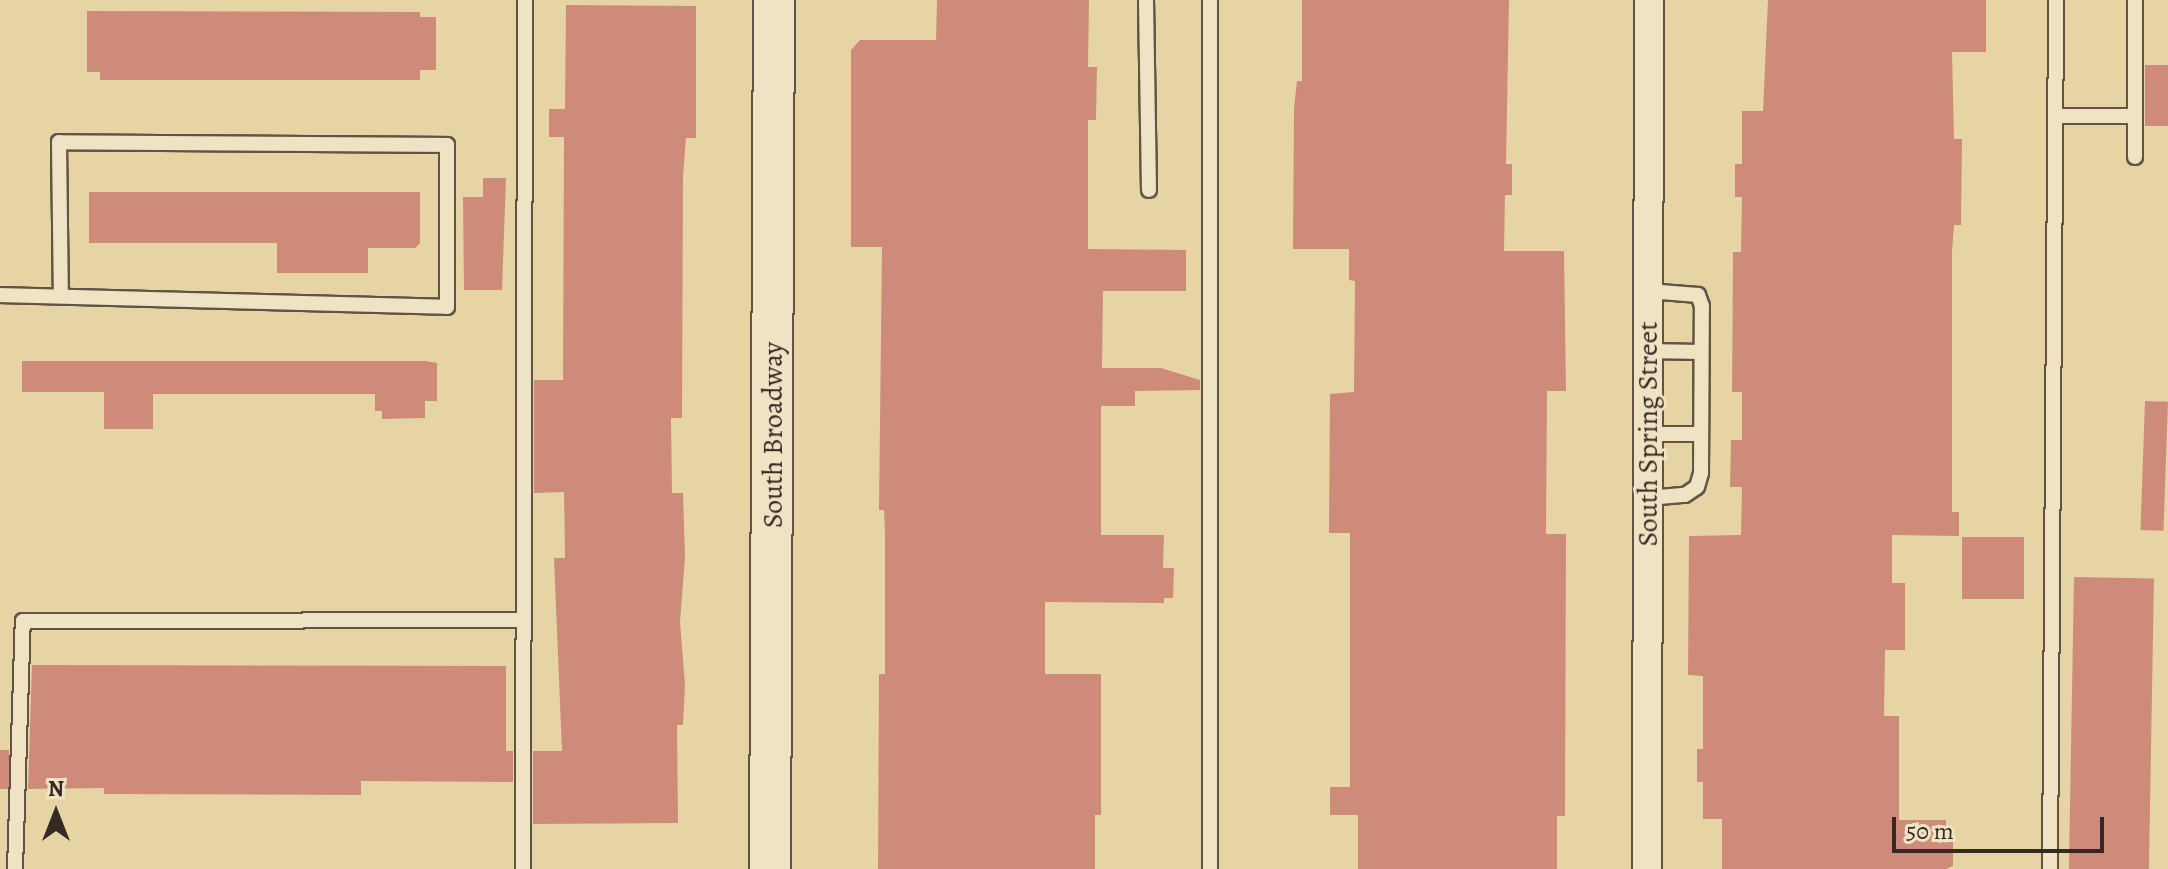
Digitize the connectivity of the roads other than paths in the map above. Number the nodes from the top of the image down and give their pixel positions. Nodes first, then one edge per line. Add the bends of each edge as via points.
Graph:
1 (525, 0) edge
2 (774, 0) edge
3 (1146, 0) edge
4 (1210, 0) edge
5 (1649, 0) edge
6 (2056, 0) edge
7 (2135, 0) edge
8 (2055, 116) junction
9 (2135, 116) junction
10 (2135, 157) dead end
11 (1149, 190) dead end
12 (1648, 291) junction
13 (0, 295) edge
14 (61, 296) junction
15 (1648, 351) junction
16 (1701, 352) junction
17 (1648, 434) junction
18 (1701, 434) junction
19 (1648, 498) junction
20 (522, 620) junction
21 (15, 869) edge
22 (523, 869) edge
23 (770, 869) edge
24 (1210, 869) edge
25 (1647, 869) edge
26 (2050, 869) edge

1 - 20 lane
2 - 23 main road, South Broadway
3 - 11 lane
4 - 24 lane
5 - 12 street, South Spring Street
6 - 8 lane
7 - 9 lane
8 - 9 lane
8 - 26 lane
9 - 10 lane
12 - 15 street, South Spring Street
12 - 16 lane via 1698,295
13 - 14 lane
14 - 14 lane via 447,307 447,145 59,142
15 - 16 lane
15 - 17 street, South Spring Street
16 - 18 lane
17 - 18 lane
17 - 19 street, South Spring Street
18 - 19 lane via 1697,487 1685,495
19 - 25 street, South Spring Street
20 - 21 lane via 23,621
20 - 22 lane

